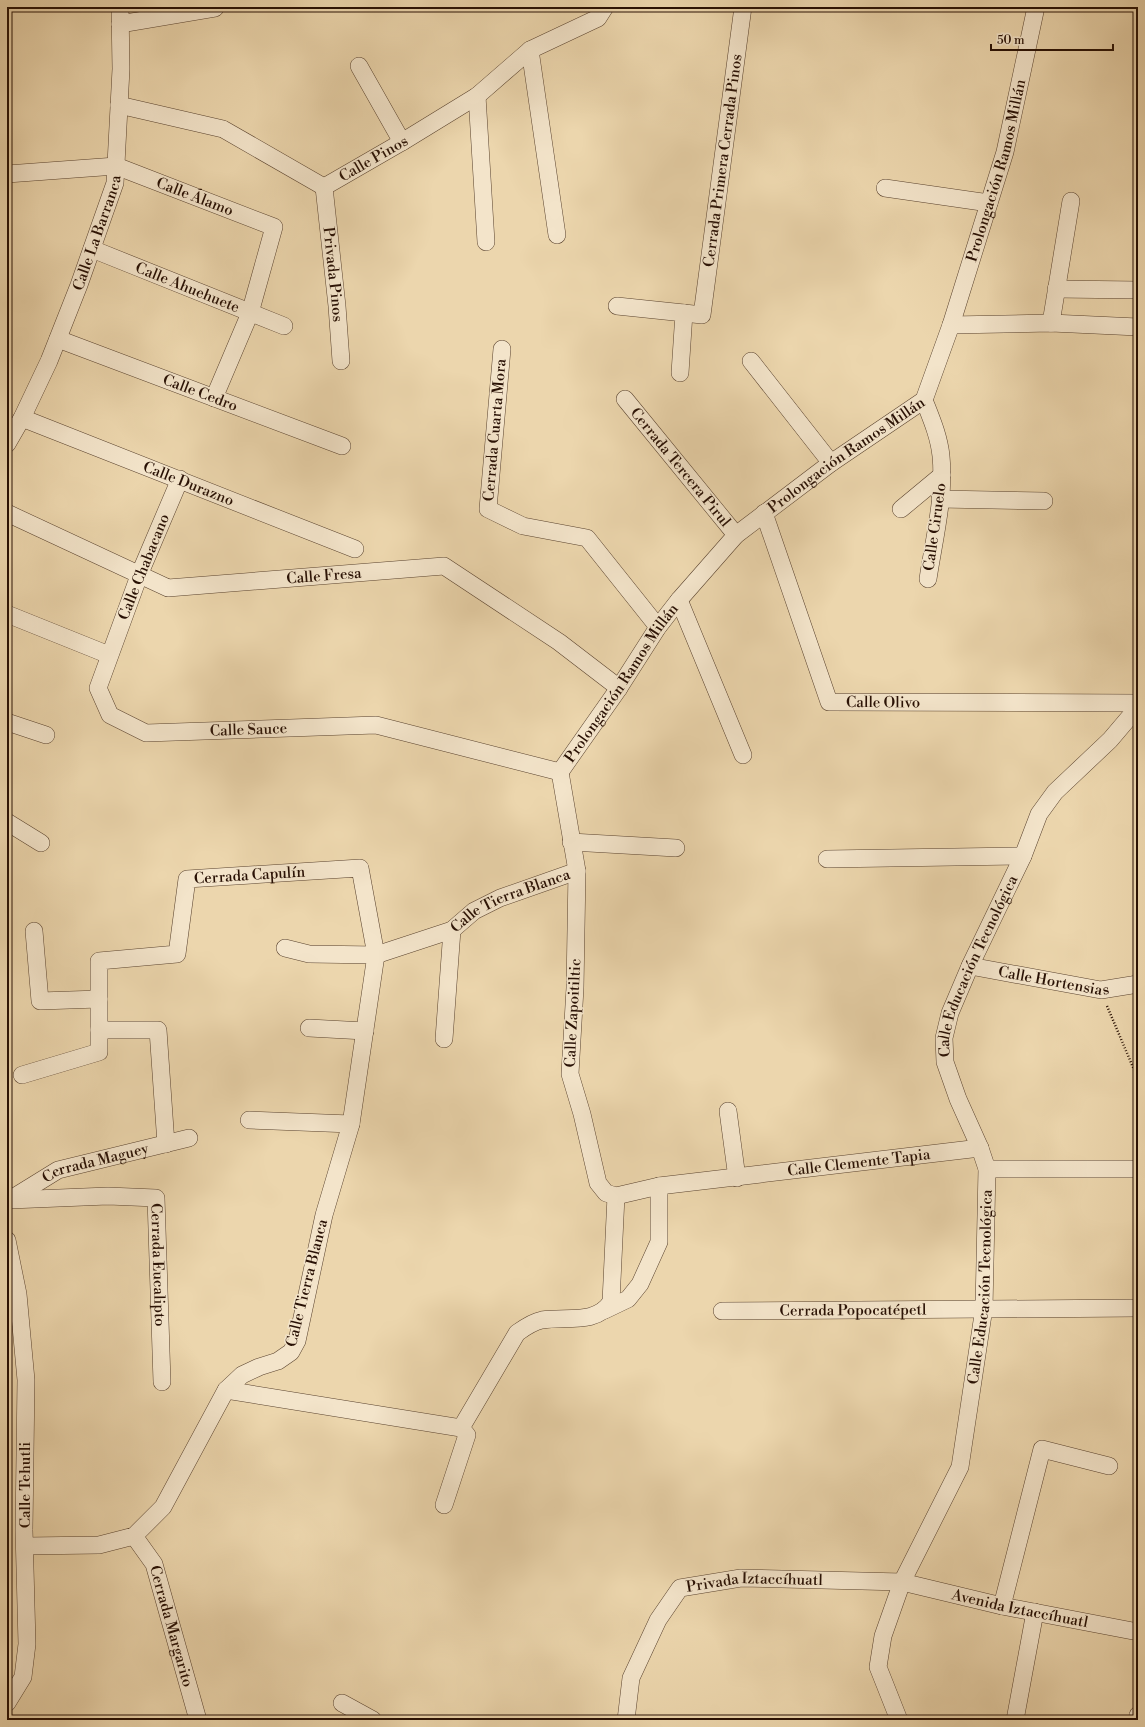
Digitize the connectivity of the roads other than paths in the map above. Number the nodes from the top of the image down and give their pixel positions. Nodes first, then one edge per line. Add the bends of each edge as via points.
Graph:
1 (120, 7) edge
2 (605, 7) edge
3 (743, 7) edge
4 (1036, 7) edge
5 (216, 8) edge
6 (120, 24) junction
7 (530, 50) junction
8 (359, 66) dead end
9 (477, 96) junction
10 (119, 105) junction
11 (402, 142) junction
12 (116, 166) junction
13 (7, 174) edge
14 (324, 187) junction
15 (885, 188) dead end
16 (1071, 201) dead end
17 (989, 203) junction
18 (558, 235) dead end
19 (486, 242) dead end
20 (92, 249) junction
21 (1056, 289) junction
22 (1138, 290) edge
23 (617, 306) dead end
24 (250, 313) junction
25 (684, 313) junction
26 (1051, 323) junction
27 (951, 325) junction
28 (284, 326) dead end
29 (1138, 327) edge
30 (58, 339) junction
31 (502, 349) dead end
32 (341, 361) dead end
33 (751, 361) dead end
34 (680, 373) dead end
35 (214, 398) junction
36 (625, 399) dead end
37 (924, 400) junction
38 (22, 418) junction
39 (7, 444) edge
40 (342, 446) dead end
41 (831, 463) junction
42 (942, 475) junction
43 (180, 479) junction
44 (940, 499) junction
45 (1044, 501) dead end
46 (901, 509) dead end
47 (7, 513) edge
48 (764, 513) junction
49 (736, 535) junction
50 (355, 549) dead end
51 (140, 574) junction
52 (928, 579) dead end
53 (679, 600) junction
54 (7, 614) edge
55 (658, 627) junction
56 (109, 655) junction
57 (619, 688) junction
58 (1138, 703) edge
59 (1138, 707) edge
60 (7, 722) edge
61 (46, 735) dead end
62 (742, 755) dead end
63 (560, 772) junction
64 (7, 822) edge
65 (572, 842) junction
66 (41, 843) dead end
67 (676, 848) dead end
68 (1023, 856) junction
69 (827, 859) dead end
70 (360, 868) joint
71 (577, 871) junction
72 (452, 930) junction
73 (34, 931) dead end
74 (285, 948) dead end
75 (376, 954) junction
76 (970, 966) junction
77 (1138, 984) edge
78 (99, 999) junction
79 (308, 1028) dead end
80 (99, 1030) junction
81 (365, 1031) junction
82 (444, 1039) dead end
83 (22, 1075) dead end
84 (728, 1111) dead end
85 (249, 1120) dead end
86 (351, 1124) junction
87 (189, 1138) dead end
88 (166, 1144) junction
89 (980, 1148) junction
90 (987, 1169) junction
91 (1138, 1169) edge
92 (737, 1178) junction
93 (659, 1186) junction
94 (616, 1196) junction
95 (8, 1200) edge
96 (7, 1240) edge
97 (984, 1308) junction
98 (1138, 1308) edge
99 (605, 1310) junction
100 (722, 1311) dead end
101 (162, 1382) dead end
102 (226, 1390) junction
103 (460, 1428) junction
104 (1109, 1466) dead end
105 (444, 1506) dead end
106 (134, 1536) junction
107 (26, 1546) junction
108 (902, 1582) junction
109 (1002, 1606) junction
110 (1035, 1612) junction
111 (1138, 1632) edge
112 (8, 1699) edge
113 (342, 1703) dead end
114 (1138, 1715) edge
115 (198, 1720) edge
116 (373, 1720) edge
117 (626, 1720) edge
118 (899, 1720) edge
119 (1015, 1720) edge
120 (1137, 1720) edge

1 - 6 street, Calle La Barranca
2 - 7 street, Calle Pinos via 598,18
3 - 25 street, Cerrada Primera Cerrada Pinos via 702,314
4 - 17 street, Prolongación Ramos Millán via 1006,152
5 - 6 street
6 - 10 street, Calle La Barranca
7 - 9 street, Calle Pinos
7 - 18 street
8 - 11 street
9 - 11 street, Calle Pinos
9 - 19 street
10 - 12 street, Calle La Barranca
10 - 14 street, Calle Pinos via 223,129
11 - 14 street, Calle Pinos
12 - 13 street
12 - 20 street, Calle La Barranca via 115,183
12 - 24 street, Calle Álamo via 274,226
14 - 32 street, Privada Pinos
15 - 17 street
16 - 21 street
17 - 27 street, Prolongación Ramos Millán
20 - 24 street, Calle Ahuehuete
20 - 30 street, Calle La Barranca
21 - 22 street
21 - 26 street
23 - 25 street
24 - 28 street, Calle Ahuehuete
24 - 35 street
25 - 34 street
26 - 27 street
26 - 29 street
27 - 37 street, Prolongación Ramos Millán
30 - 35 street, Calle Cedro
30 - 38 street, Calle La Barranca
31 - 55 street, Cerrada Cuarta Mora via 488,509 523,526 587,538
33 - 41 street
35 - 40 street, Calle Cedro
36 - 49 street, Cerrada Tercera Pirul
37 - 41 street, Prolongación Ramos Millán
37 - 42 street, Calle Ciruelo via 935,429 941,455
38 - 39 street, Calle La Barranca
38 - 43 street, Calle Durazno
41 - 48 street, Prolongación Ramos Millán
42 - 44 street, Calle Ciruelo
42 - 46 street
43 - 50 street, Calle Durazno
43 - 51 street, Calle Chabacano
44 - 45 street
44 - 52 street, Calle Ciruelo
47 - 51 street, Calle Fresa
48 - 49 street, Prolongación Ramos Millán
48 - 58 street, Calle Olivo via 829,702
49 - 53 street, Prolongación Ramos Millán
51 - 56 street, Calle Chabacano
51 - 57 street, Calle Fresa via 168,588 444,566 559,642
53 - 55 street, Prolongación Ramos Millán
53 - 62 street
54 - 56 street
55 - 57 street, Prolongación Ramos Millán
56 - 63 street, Calle Sauce via 98,688 110,715 146,732 376,725
57 - 63 street, Prolongación Ramos Millán
59 - 68 street, Calle Educación Tecnológica via 1110,740 1055,792 1039,814
60 - 61 street
63 - 65 street, Calle Zapoitiltic
64 - 66 street
65 - 67 street
65 - 71 street, Calle Zapoitiltic
68 - 69 street
68 - 76 street, Calle Educación Tecnológica
70 - 75 street, Calle Tierra Blanca
70 - 78 street, Cerrada Capulín via 188,879 177,954 99,961
71 - 72 street, Calle Tierra Blanca via 500,898 474,911
71 - 94 street, Calle Zapoitiltic via 575,988 570,1074 598,1183 606,1192
72 - 75 street, Calle Tierra Blanca
72 - 82 street
73 - 78 street via 40,1001
74 - 75 street via 309,954
75 - 81 street, Calle Tierra Blanca
76 - 77 street, Calle Hortensias via 1101,990
76 - 89 street, Calle Educación Tecnológica via 950,1013 944,1038 945,1062
78 - 80 street, Cerrada Capulín
79 - 81 street
80 - 83 street, Cerrada Capulín via 99,1052
80 - 88 street via 158,1030
81 - 86 street, Calle Tierra Blanca
84 - 92 street
85 - 86 street
86 - 102 street, Calle Tierra Blanca via 324,1215 296,1341 291,1352 278,1361 242,1375
87 - 88 street, Cerrada Maguey
88 - 95 street, Cerrada Maguey via 58,1170
89 - 90 street, Calle Educación Tecnológica
89 - 92 street, Calle Clemente Tapia
90 - 91 street
90 - 97 street, Calle Educación Tecnológica
92 - 93 street, Calle Clemente Tapia
93 - 94 street
93 - 99 street via 659,1242 640,1284 628,1299
94 - 99 street via 611,1302
95 - 101 street, Cerrada Eucalipto via 108,1196 156,1198
96 - 107 street, Calle Tehutli via 18,1294 26,1380
97 - 98 street, Cerrada Popocatépetl
97 - 100 street, Cerrada Popocatépetl
97 - 108 street, Calle Educación Tecnológica via 960,1466
99 - 103 street via 594,1317 541,1320 517,1333
102 - 103 street
102 - 106 street, Calle Tierra Blanca via 163,1508
103 - 105 street via 467,1435
104 - 109 street via 1042,1449
106 - 107 street, Calle Tierra Blanca via 99,1545
106 - 115 street, Cerrada Margarito via 154,1564
107 - 112 street, Calle Tehutli via 27,1644 23,1678
108 - 109 street, Avenida Iztaccíhuatl
108 - 117 street, Privada Iztaccíhuatl via 740,1578 680,1588 658,1620 631,1678
108 - 118 street, Calle Educación Tecnológica via 883,1636 878,1667
109 - 110 street, Avenida Iztaccíhuatl
110 - 111 street, Avenida Iztaccíhuatl
110 - 119 street
113 - 116 street
114 - 120 street

